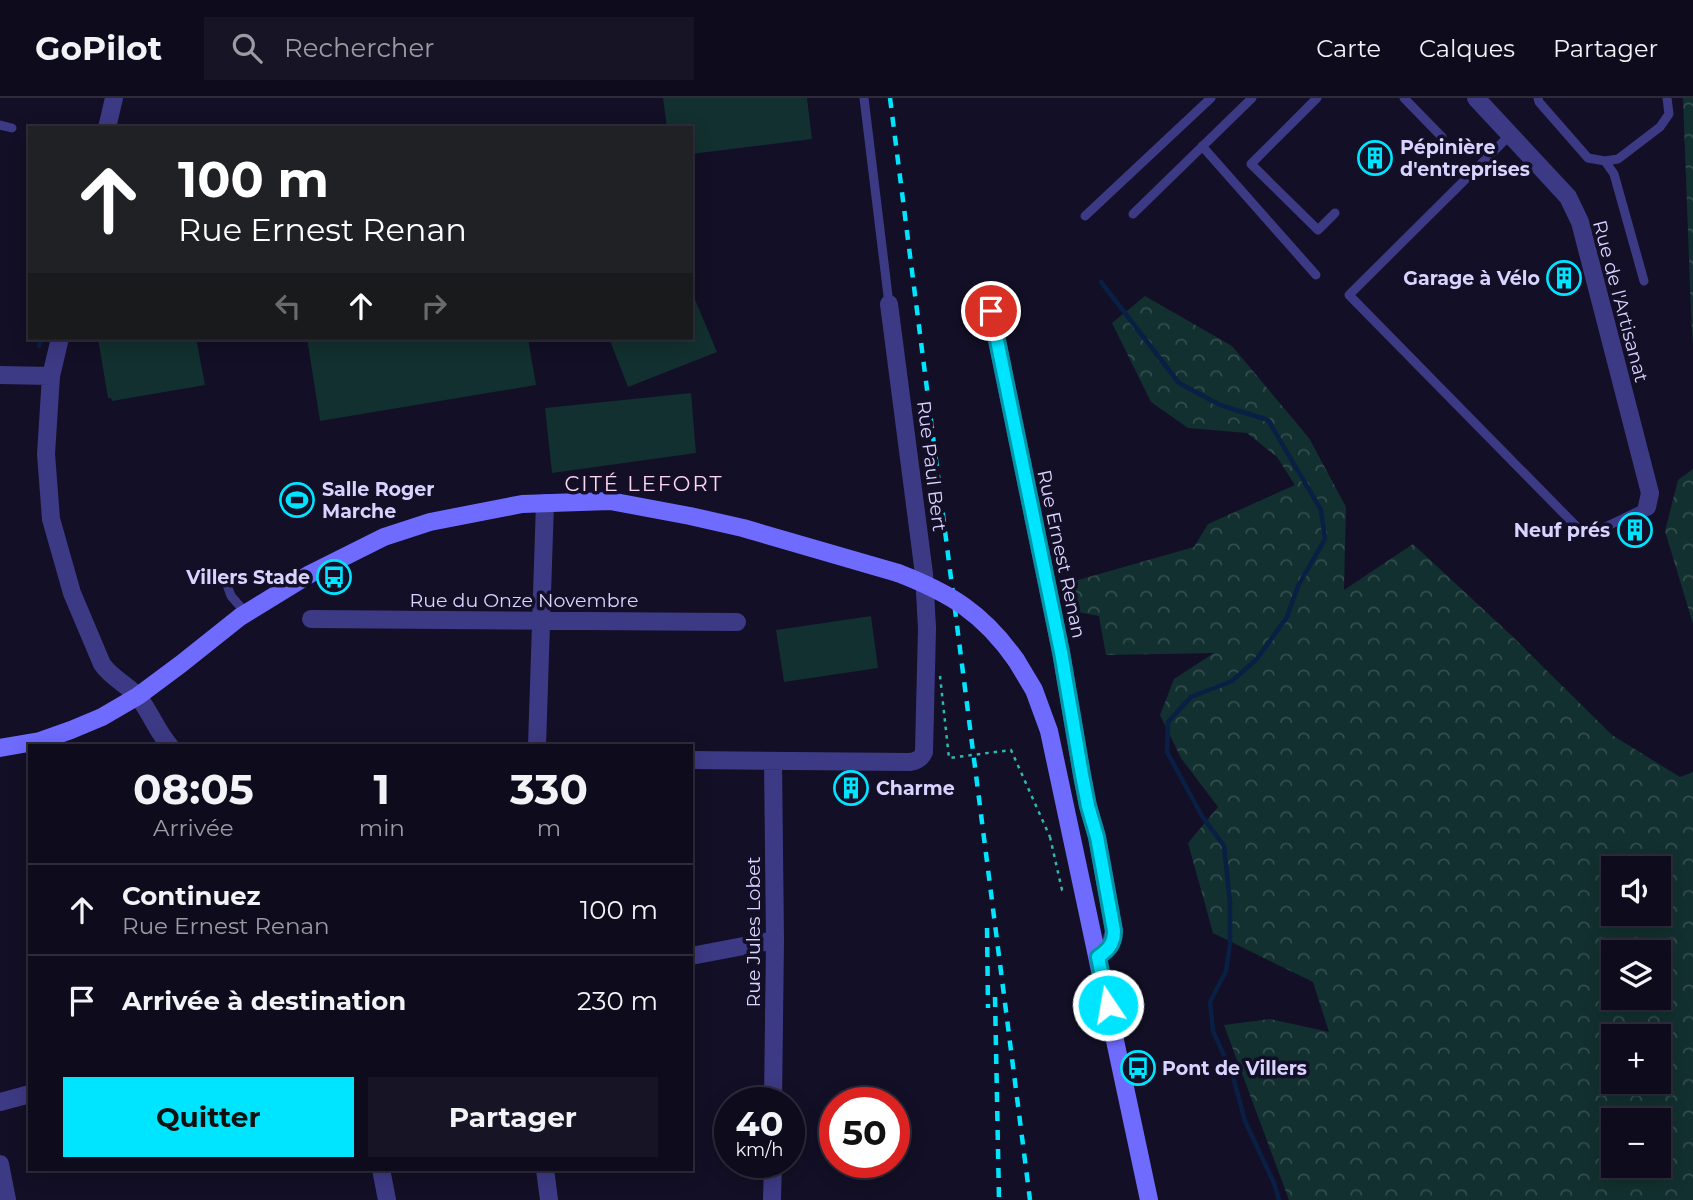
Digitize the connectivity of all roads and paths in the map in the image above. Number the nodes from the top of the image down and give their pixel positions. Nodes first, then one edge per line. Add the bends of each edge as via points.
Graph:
1 (114, 98) edge
2 (864, 98) edge
3 (1212, 98) edge
4 (1252, 98) edge
5 (1317, 98) edge
6 (1404, 98) edge
7 (1476, 98) edge
8 (1538, 98) edge
9 (1667, 98) edge
10 (0, 125) edge
11 (107, 126) edge
12 (12, 128) dead end
13 (1510, 135) junction
14 (1442, 137) dead end
15 (1202, 146) junction
16 (1605, 161) junction
17 (1335, 213) dead end
18 (1133, 214) dead end
19 (1085, 216) dead end
20 (1316, 275) dead end
21 (1644, 281) dead end
22 (889, 304) joint
23 (991, 311) dead end
24 (60, 340) edge
25 (0, 375) edge
26 (51, 376) junction
27 (545, 503) junction
28 (1647, 507) joint
29 (226, 582) dead end
30 (246, 613) junction
31 (311, 619) dead end
32 (541, 621) junction
33 (737, 622) dead end
34 (940, 676) dead end
35 (138, 696) junction
36 (166, 744) edge
37 (537, 744) edge
38 (0, 748) edge
39 (693, 760) edge
40 (773, 761) junction
41 (1083, 886) junction
42 (775, 940) junction
43 (693, 956) edge
44 (1098, 957) junction
45 (773, 1087) edge
46 (28, 1095) edge
47 (0, 1102) edge
48 (0, 1164) edge
49 (381, 1171) edge
50 (545, 1171) edge
51 (773, 1178) edge
52 (7, 1200) edge
53 (387, 1200) edge
54 (549, 1200) edge
55 (772, 1200) edge
56 (1149, 1200) edge

1 - 11 street
2 - 22 lane, Rue Paul Bert
3 - 19 lane
4 - 15 lane
5 - 17 lane via 1251,164 1318,230
6 - 14 lane
7 - 13 street, Rue de l'Artisanat
8 - 16 lane via 1588,158
9 - 16 lane via 1670,114 1660,127 1618,159
10 - 12 lane
13 - 28 street, Rue de l'Artisanat via 1568,197 1580,222 1650,493
13 - 28 lane via 1349,295 1579,529 1595,532
15 - 18 lane
15 - 20 lane
16 - 21 lane via 1614,174
22 - 40 street, Rue Paul Bert via 925,574 924,752 910,762
23 - 44 street, Rue Ernest Renan via 1114,931 1110,946
24 - 26 street
25 - 26 street
26 - 35 street via 46,453 51,519 72,593 102,664
27 - 30 main road via 430,522 384,537
27 - 32 street
27 - 41 main road, bridge via 610,501 743,528 898,573 965,606 994,631 1034,690 1044,715
29 - 30 lane
30 - 35 main road
31 - 32 street, Rue du Onze Novembre
32 - 33 street, Rue du Onze Novembre
32 - 37 street
34 - 41 path, bridge via 949,758 1012,750 1050,837 1062,890
35 - 36 street
35 - 38 main road via 71,730
39 - 40 street
40 - 42 street, Rue Jules Lobet
41 - 44 main road
42 - 43 street
42 - 45 street, Rue Jules Lobet
44 - 56 main road
46 - 47 street
48 - 52 street
49 - 53 street
50 - 54 street
51 - 55 street

